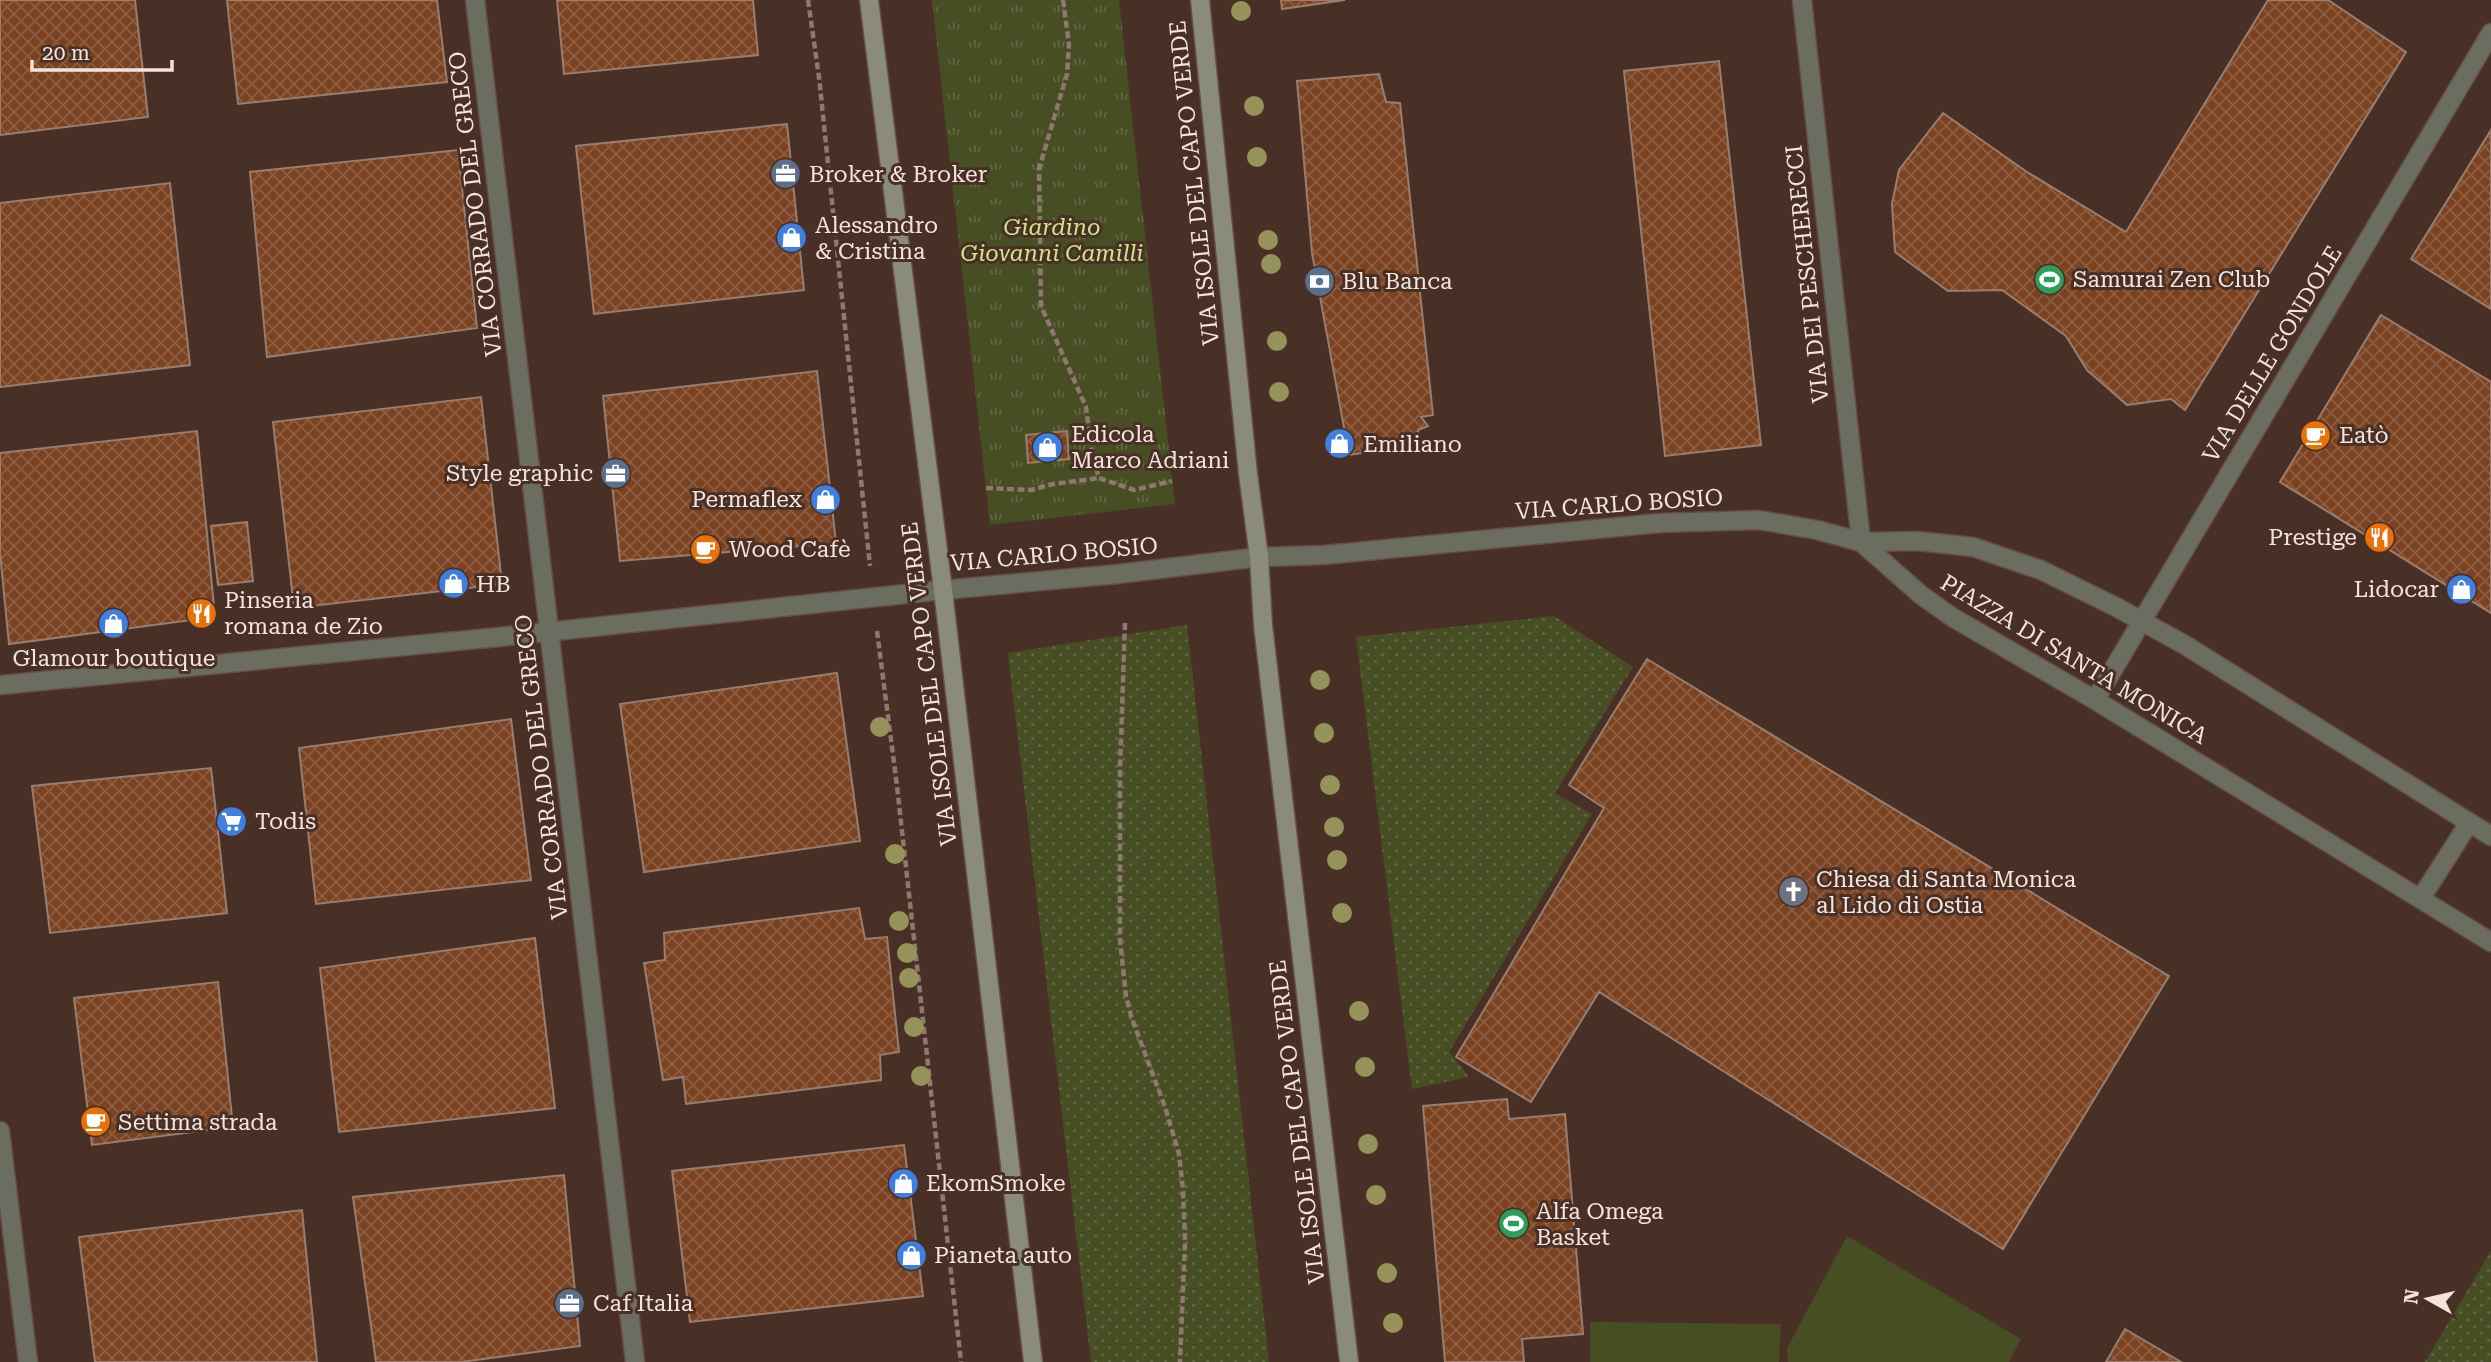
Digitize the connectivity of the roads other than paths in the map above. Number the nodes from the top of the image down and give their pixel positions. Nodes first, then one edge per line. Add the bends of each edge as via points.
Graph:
1 (475, 0) edge
2 (869, 0) edge
3 (1200, 0) edge
4 (1802, 0) edge
5 (2488, 45) edge
6 (1861, 542) junction
7 (1259, 557) junction
8 (943, 590) junction
9 (2143, 621) junction
10 (549, 632) junction
11 (0, 685) edge
12 (2095, 699) junction
13 (2469, 823) junction
14 (2491, 836) edge
15 (2420, 898) junction
16 (2491, 942) edge
17 (0, 1131) edge
18 (28, 1362) edge
19 (635, 1362) edge
20 (1033, 1362) edge
21 (1349, 1362) edge

1 - 10 street, VIA CORRADO DEL GRECO
2 - 8 street, VIA ISOLE DEL CAPO VERDE
3 - 7 street, VIA ISOLE DEL CAPO VERDE
4 - 6 street, VIA DEI PESCHERECCI
5 - 9 street, VIA DELLE GONDOLE
6 - 7 street, VIA CARLO BOSIO via 1789,524 1726,520
6 - 9 street, PIAZZA DI SANTA MONICA via 1973,547 2041,570
6 - 12 street, PIAZZA DI SANTA MONICA via 1936,606
7 - 8 street, VIA CARLO BOSIO
7 - 21 street, VIA ISOLE DEL CAPO VERDE via 1263,625
8 - 10 street, VIA CARLO BOSIO
8 - 20 street, VIA ISOLE DEL CAPO VERDE
9 - 12 street, VIA DELLE GONDOLE
9 - 13 street, PIAZZA DI SANTA MONICA
10 - 11 street, VIA CARLO BOSIO
10 - 19 street, VIA CORRADO DEL GRECO
12 - 15 street, PIAZZA DI SANTA MONICA
13 - 14 street, PIAZZA DI SANTA MONICA
13 - 15 street
15 - 16 street, PIAZZA DI SANTA MONICA
17 - 18 street

